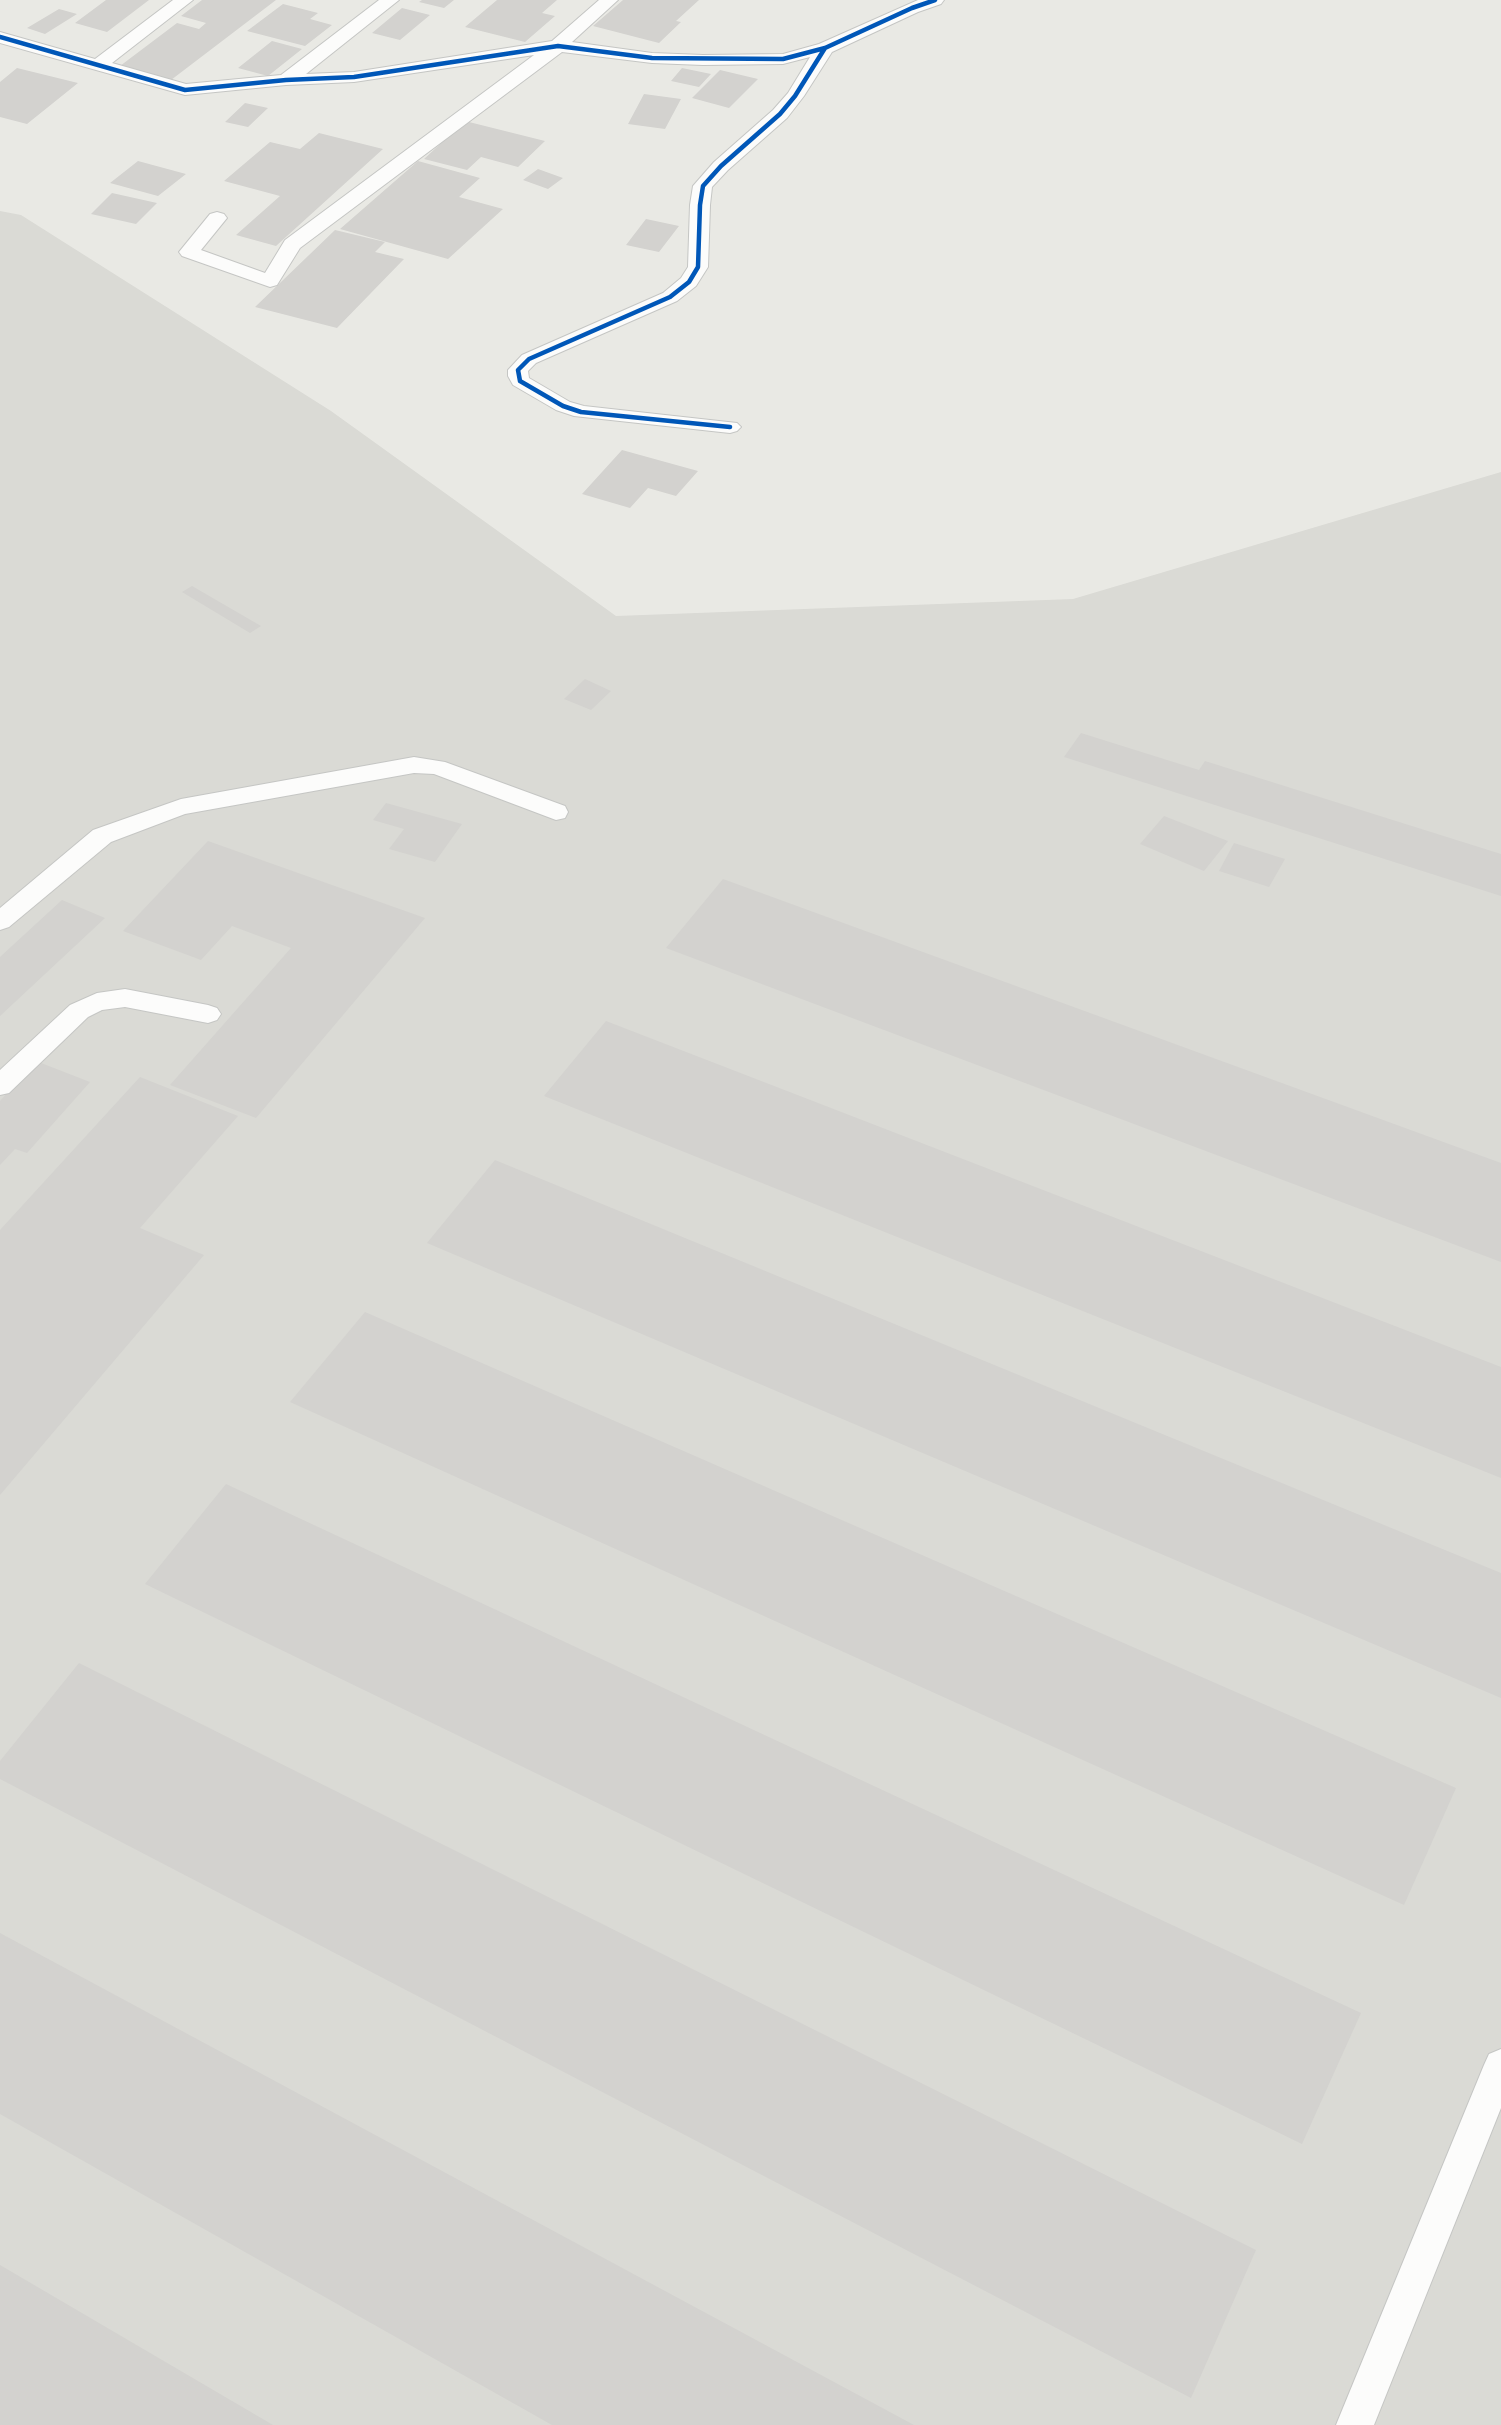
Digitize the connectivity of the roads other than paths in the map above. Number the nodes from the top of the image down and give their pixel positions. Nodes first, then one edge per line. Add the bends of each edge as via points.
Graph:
1 (184, 0) edge
2 (390, 0) edge
3 (609, 0) edge
4 (935, 0) edge
5 (0, 37) edge
6 (335, 43) junction
7 (558, 46) junction
8 (825, 48) junction
9 (98, 64) junction
10 (354, 77) junction
11 (286, 80) junction
12 (217, 218) dead end
13 (730, 427) dead end
14 (556, 812) dead end
15 (0, 921) edge
16 (208, 1014) dead end
17 (0, 1086) edge
18 (1501, 2065) edge
19 (1355, 2425) edge

1 - 9 street
2 - 6 street
3 - 7 street
4 - 8 street
5 - 9 street
6 - 10 street
6 - 11 street
7 - 8 street via 652,58 703,60 783,59
7 - 10 street
7 - 12 street via 292,244 270,281 189,252
8 - 13 street via 796,96 703,186 698,267 689,282 670,297 529,359 518,370 520,381 563,406 581,412
9 - 11 street via 185,90
10 - 11 street
14 - 15 street via 437,767 414,766 181,807 102,836
16 - 17 street via 125,998 98,1002 79,1011
18 - 19 street

